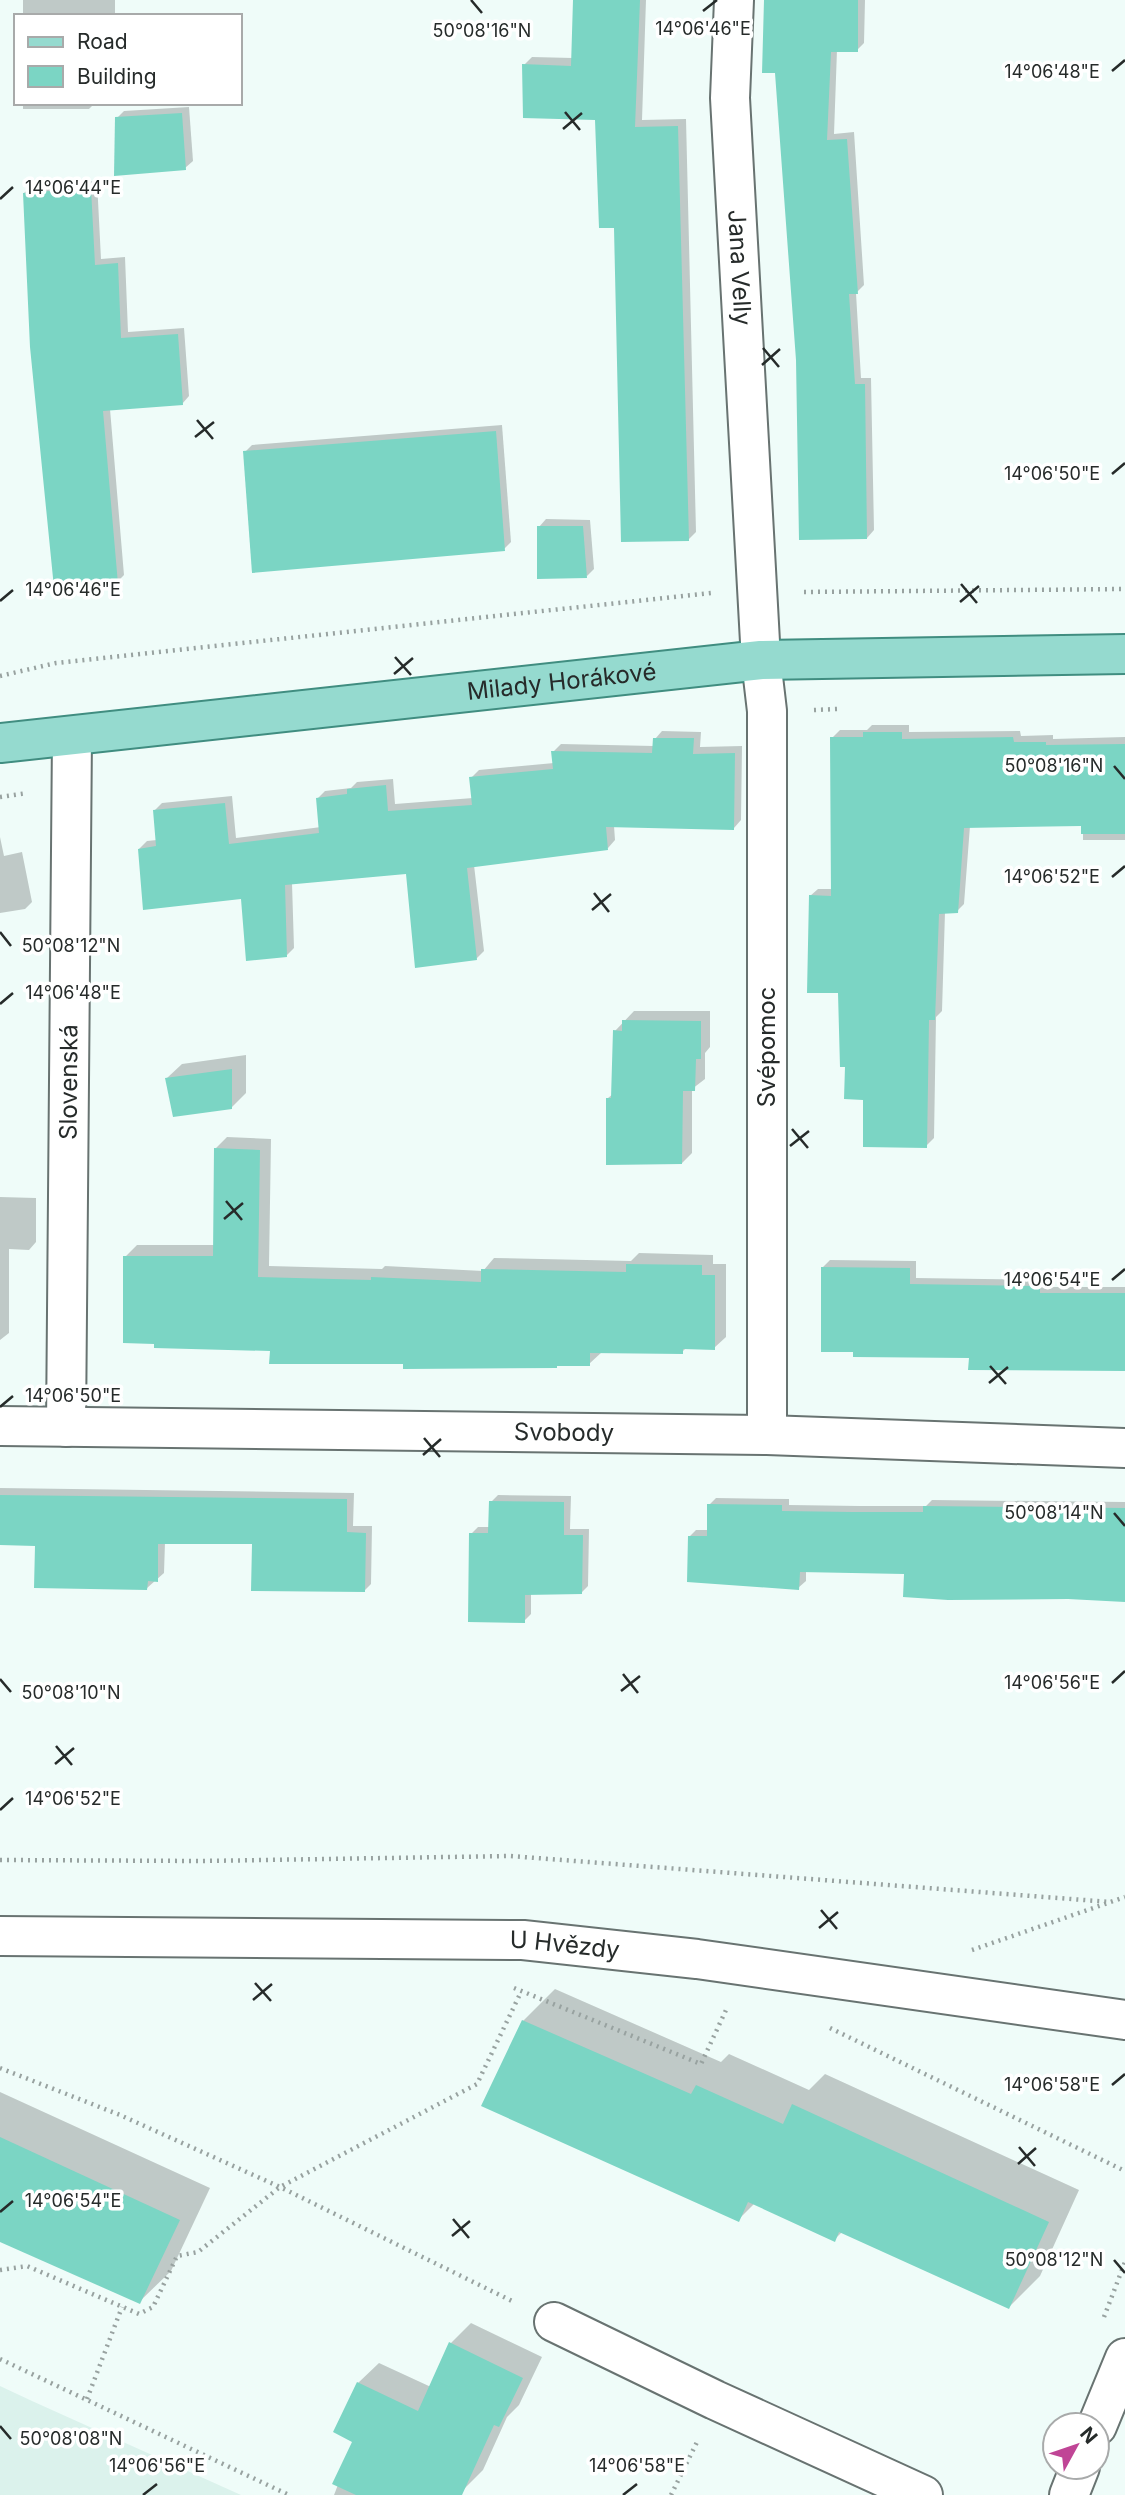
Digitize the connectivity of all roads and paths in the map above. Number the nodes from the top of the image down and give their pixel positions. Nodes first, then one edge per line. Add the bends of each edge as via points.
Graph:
1 (734, 0) edge
2 (1125, 589) edge
3 (790, 592) dead end
4 (698, 593) dead end
5 (1125, 654) edge
6 (761, 660) junction
7 (0, 676) edge
8 (850, 709) dead end
9 (767, 711) junction
10 (72, 736) junction
11 (0, 743) edge
12 (71, 786) junction
13 (0, 797) edge
14 (0, 1426) edge
15 (66, 1427) junction
16 (768, 1435) junction
17 (1125, 1448) edge
18 (0, 1860) edge
19 (1125, 1897) edge
20 (1110, 1902) junction
21 (0, 1936) edge
22 (968, 1951) dead end
23 (727, 2006) dead end
24 (1125, 2020) edge
25 (825, 2026) dead end
26 (0, 2068) edge
27 (1125, 2171) edge
28 (280, 2187) junction
29 (0, 2270) edge
30 (122, 2307) junction
31 (554, 2322) joint
32 (1125, 2358) edge
33 (0, 2359) edge
34 (87, 2399) junction
35 (1103, 2411) edge
36 (697, 2441) dead end
37 (289, 2495) edge
38 (671, 2495) edge
39 (923, 2495) edge

1 - 6 street, Jana Velly via 730,98
2 - 3 path
4 - 7 path via 56,663
5 - 6 main road, Milady Horákové
6 - 9 street, Svépomoc
6 - 10 main road, Milady Horákové
8 - 9 path
9 - 16 street, Svépomoc
10 - 11 main road, Milady Horákové
10 - 12 street, Slovenská
12 - 13 path
12 - 15 street, Slovenská
14 - 15 street, Svobody
15 - 16 street, Svobody
16 - 17 street, Svobody
18 - 20 path via 510,1856
19 - 20 path
20 - 22 path
21 - 24 street, U Hvězdy via 523,1940 698,1959
23 - 28 path via 701,2064 521,1992 477,2084
25 - 27 path
26 - 28 path via 120,2115
28 - 30 path via 198,2252 177,2256 153,2307 139,2315
28 - 31 path
29 - 30 path via 27,2266
30 - 34 path
31 - 39 street
32 - 35 street
33 - 34 path
34 - 37 path
36 - 38 path

